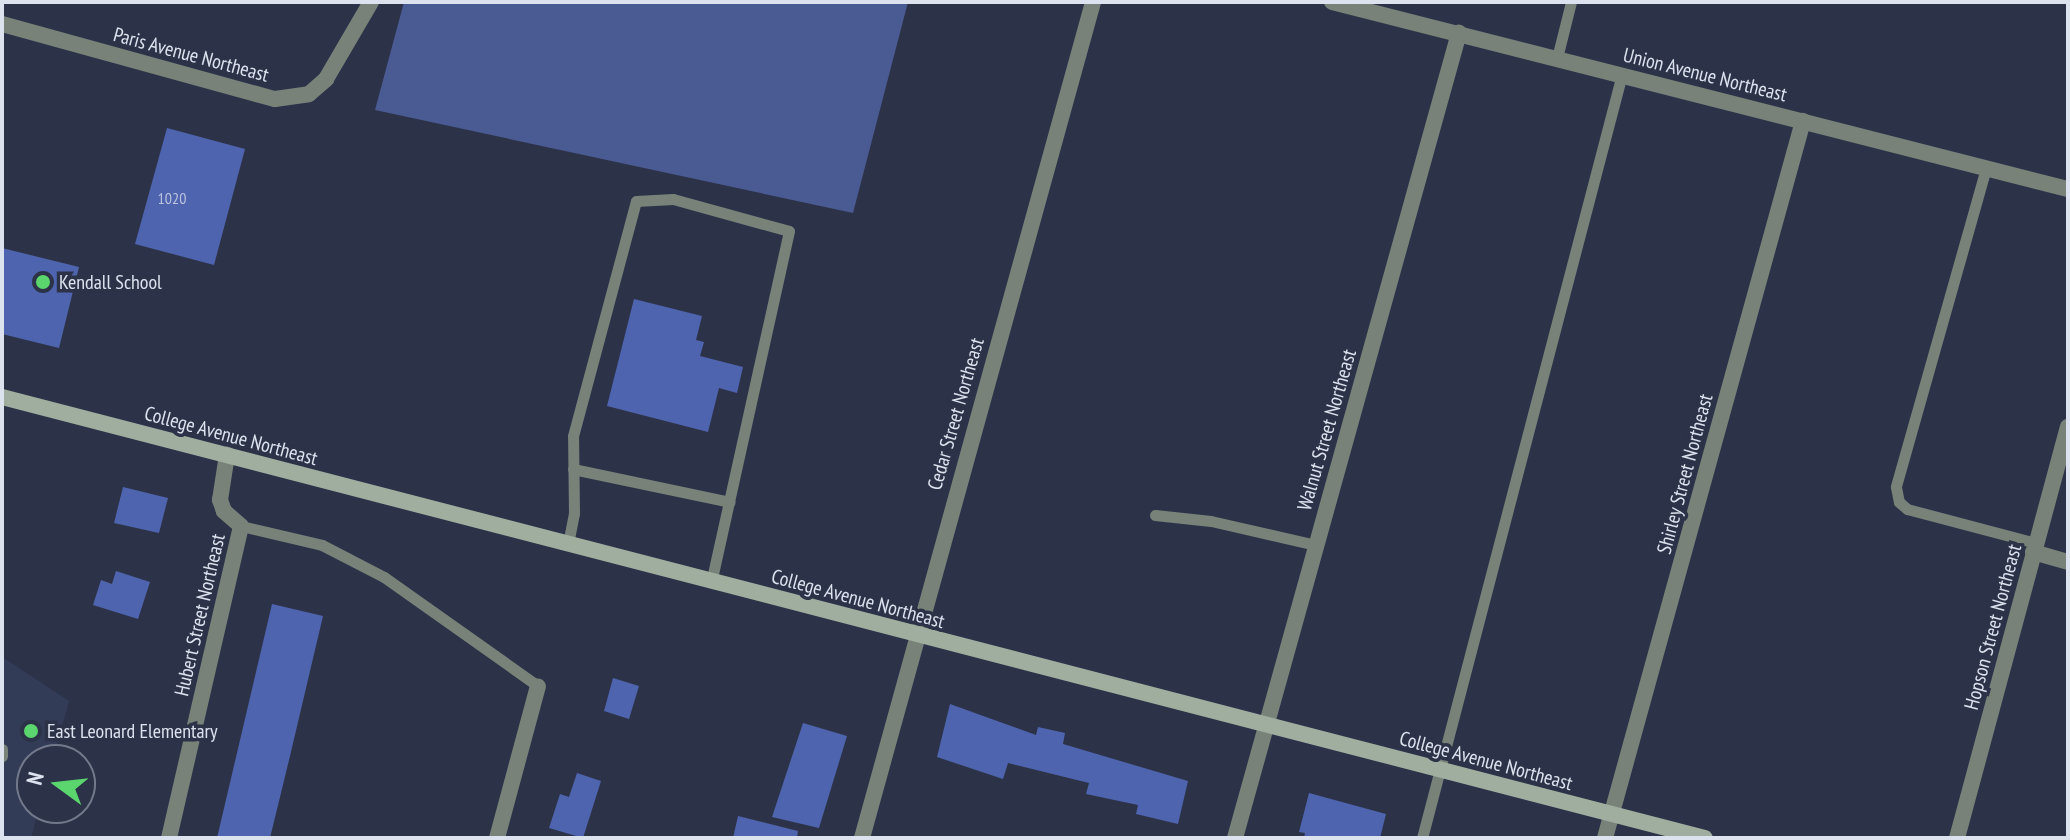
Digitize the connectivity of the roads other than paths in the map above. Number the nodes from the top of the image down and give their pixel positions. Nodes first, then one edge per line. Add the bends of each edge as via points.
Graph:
1 (371, 2) edge
2 (1093, 2) edge
3 (1332, 2) edge
4 (1571, 2) edge
5 (2, 24) edge
6 (1459, 33) junction
7 (1557, 58) junction
8 (1622, 74) junction
9 (1803, 121) junction
10 (1986, 168) junction
11 (2068, 189) edge
12 (2, 397) edge
13 (2068, 427) edge
14 (227, 455) junction
15 (573, 469) junction
16 (730, 502) junction
17 (1155, 515) dead end
18 (241, 526) junction
19 (568, 544) junction
20 (1316, 545) junction
21 (2034, 548) junction
22 (2068, 562) edge
23 (711, 582) junction
24 (915, 635) junction
25 (538, 686) joint
26 (1266, 725) junction
27 (2, 749) edge
28 (2, 756) edge
29 (1441, 770) junction
30 (1611, 814) junction
31 (169, 838) edge
32 (497, 838) edge
33 (862, 838) edge
34 (1235, 838) edge
35 (1422, 838) edge
36 (1605, 838) edge
37 (1705, 838) edge
38 (1957, 838) edge

1 - 5 street, Paris Avenue Northeast via 326,79 309,94 275,99
2 - 24 street, Cedar Street Northeast
3 - 6 street, Union Avenue Northeast
4 - 7 lane
6 - 7 street, Union Avenue Northeast
6 - 20 street, Walnut Street Northeast
7 - 8 street, Union Avenue Northeast
8 - 9 street, Union Avenue Northeast
8 - 29 lane
9 - 10 street, Union Avenue Northeast
9 - 30 street, Shirley Street Northeast
10 - 11 street, Union Avenue Northeast
10 - 21 lane via 1896,487 1899,502 1907,509
12 - 14 main road, College Avenue Northeast
13 - 21 street, Hopson Street Northeast
14 - 18 street, Hubert Street Northeast via 220,500
14 - 19 main road, College Avenue Northeast
15 - 16 lane
15 - 16 lane via 573,436 636,201 673,199 789,231
15 - 19 lane
16 - 23 lane
17 - 20 lane via 1211,521
18 - 25 lane via 322,545 384,577
18 - 31 street, Hubert Street Northeast
19 - 23 main road, College Avenue Northeast
20 - 26 street, Walnut Street Northeast
21 - 22 street
21 - 38 street, Hopson Street Northeast
23 - 24 main road, College Avenue Northeast
24 - 26 main road, College Avenue Northeast
24 - 33 street, Cedar Street Northeast
25 - 32 street
26 - 29 main road, College Avenue Northeast
26 - 34 street, Walnut Street Northeast
27 - 28 lane
29 - 30 main road, College Avenue Northeast
29 - 35 lane
30 - 36 street, Shirley Street Northeast
30 - 37 main road, College Avenue Northeast

